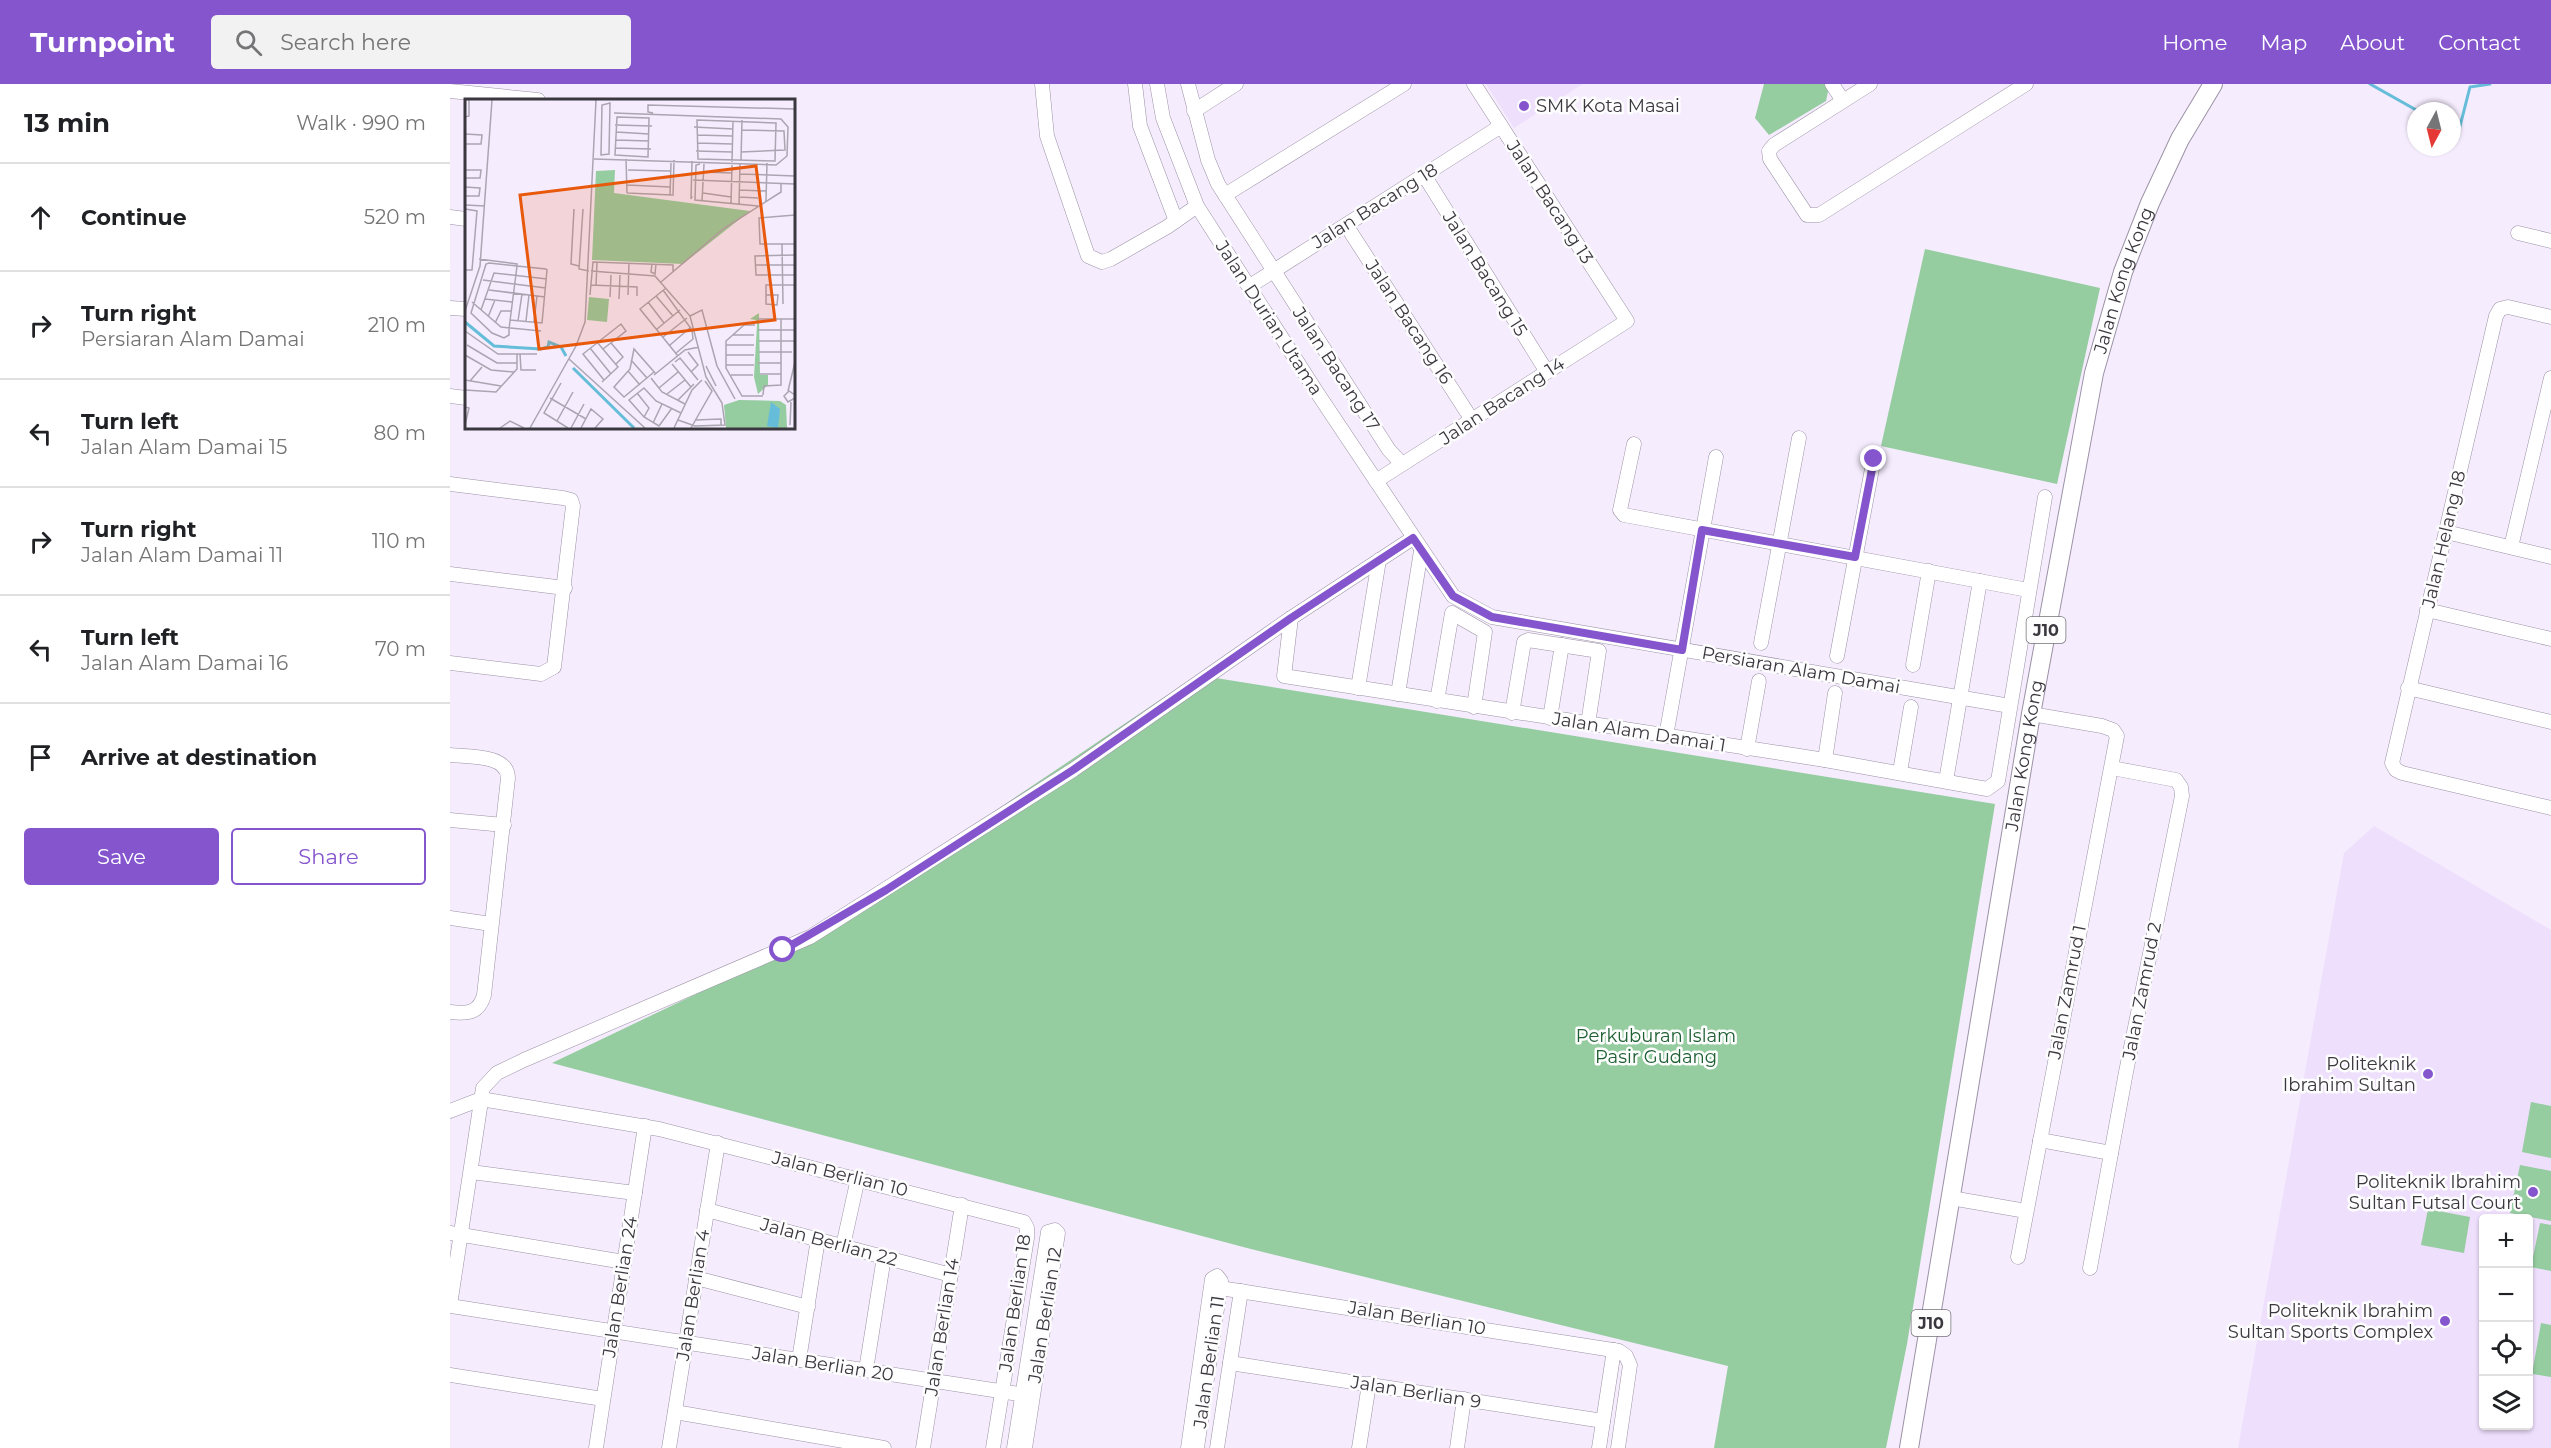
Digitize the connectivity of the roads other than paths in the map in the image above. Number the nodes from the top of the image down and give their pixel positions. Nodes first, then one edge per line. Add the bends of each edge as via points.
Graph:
1 (1042, 84) edge
2 (1135, 84) edge
3 (1157, 84) edge
4 (1188, 84) edge
5 (1236, 84) edge
6 (1404, 84) edge
7 (1473, 84) edge
8 (1832, 84) edge
9 (1870, 84) edge
10 (2026, 84) edge
11 (2213, 84) edge
12 (450, 91) edge
13 (528, 99) edge
14 (1843, 102) junction
15 (1194, 111) junction
16 (1501, 126) junction
17 (1424, 175) junction
18 (1225, 195) junction
19 (1197, 206) junction
20 (450, 218) edge
21 (465, 219) edge
22 (1176, 221) junction
23 (1346, 225) junction
24 (2518, 233) dead end
25 (2551, 241) edge
26 (1273, 271) junction
27 (1250, 286) junction
28 (450, 308) edge
29 (465, 309) edge
30 (2551, 317) edge
31 (1627, 321) joint
32 (1547, 372) junction
33 (2551, 378) edge
34 (450, 396) edge
35 (465, 398) edge
36 (1472, 420) junction
37 (1798, 438) dead end
38 (1634, 444) dead end
39 (1716, 457) dead end
40 (1874, 459) dead end
41 (1402, 464) junction
42 (1376, 481) junction
43 (450, 484) edge
44 (2045, 497) dead end
45 (1702, 530) junction
46 (2446, 532) junction
47 (1413, 538) junction
48 (1779, 543) junction
49 (2511, 547) junction
50 (1421, 551) junction
51 (1855, 557) junction
52 (2551, 557) edge
53 (1379, 560) junction
54 (1929, 571) junction
55 (450, 574) edge
56 (1980, 581) junction
57 (565, 588) junction
58 (2028, 590) junction
59 (2427, 610) junction
60 (1291, 618) junction
61 (2551, 639) edge
62 (1761, 642) dead end
63 (1562, 645) junction
64 (1682, 650) junction
65 (1837, 656) dead end
66 (450, 663) edge
67 (1913, 664) dead end
68 (1759, 681) dead end
69 (1358, 688) junction
70 (2408, 688) junction
71 (1835, 693) dead end
72 (1398, 694) junction
73 (1960, 698) junction
74 (1437, 700) junction
75 (1474, 706) junction
76 (1911, 706) dead end
77 (2010, 706) junction
78 (1512, 713) junction
79 (2031, 714) junction
80 (1550, 718) junction
81 (2551, 722) edge
82 (1588, 724) junction
83 (1666, 736) junction
84 (1747, 749) junction
85 (450, 755) edge
86 (1825, 760) junction
87 (2112, 768) junction
88 (1900, 772) junction
89 (1946, 781) junction
90 (2551, 808) edge
91 (450, 820) edge
92 (504, 825) junction
93 (450, 918) edge
94 (491, 924) junction
95 (450, 1012) edge
96 (481, 1098) junction
97 (450, 1111) edge
98 (645, 1126) junction
99 (2040, 1140) junction
100 (718, 1143) junction
101 (2111, 1153) junction
102 (471, 1172) junction
103 (858, 1178) junction
104 (634, 1193) junction
105 (1951, 1198) junction
106 (962, 1205) junction
107 (707, 1210) junction
108 (2026, 1211) junction
109 (455, 1234) edge
110 (818, 1239) junction
111 (843, 1246) junction
112 (884, 1257) junction
113 (2018, 1257) dead end
114 (624, 1262) junction
115 (2090, 1268) dead end
116 (951, 1275) junction
117 (696, 1278) junction
118 (1220, 1287) junction
119 (1241, 1291) junction
120 (450, 1305) edge
121 (808, 1307) junction
122 (614, 1331) junction
123 (686, 1342) junction
124 (1614, 1350) junction
125 (799, 1360) junction
126 (1230, 1363) junction
127 (866, 1370) junction
128 (450, 1375) edge
129 (933, 1381) junction
130 (1369, 1384) junction
131 (1003, 1392) junction
132 (1026, 1395) junction
133 (603, 1399) junction
134 (1464, 1399) junction
135 (675, 1412) junction
136 (1603, 1421) junction
137 (596, 1448) edge
138 (669, 1448) edge
139 (884, 1448) edge
140 (923, 1448) edge
141 (993, 1448) edge
142 (1014, 1448) edge
143 (1025, 1448) edge
144 (1188, 1448) edge
145 (1197, 1448) edge
146 (1216, 1448) edge
147 (1359, 1448) edge
148 (1456, 1448) edge
149 (1599, 1448) edge
150 (1618, 1448) edge
151 (1909, 1448) edge

1 - 22 street via 1047,136 1088,256 1102,262 1111,259
2 - 22 street via 1140,126
3 - 19 street, Jalan Durian Utama via 1162,118
4 - 15 street, Jalan Bacang 17
5 - 15 street
6 - 18 street
7 - 16 street, Jalan Bacang 13
8 - 14 street
9 - 14 street
10 - 14 street via 1815,216 1804,212 1769,155 1780,141
11 - 79 main road, Jalan Kong Kong / J10 via 2180,139 2123,272 2094,373
12 - 13 street
15 - 18 street, Jalan Bacang 17 via 1208,160
16 - 17 street, Jalan Bacang 18
16 - 31 street, Jalan Bacang 13
17 - 23 street, Jalan Bacang 18
17 - 32 street, Jalan Bacang 15
18 - 26 street, Jalan Bacang 17
19 - 22 street
19 - 27 street, Jalan Durian Utama
20 - 21 street
23 - 26 street, Jalan Bacang 18
23 - 36 street, Jalan Bacang 16
24 - 25 street
26 - 27 street, Jalan Bacang 18
26 - 41 street, Jalan Bacang 17 via 1389,450
27 - 42 street, Jalan Durian Utama
28 - 29 street
30 - 46 street, Jalan Helang 18 via 2508,307 2500,309 2496,316
31 - 32 street, Jalan Bacang 14
32 - 36 street, Jalan Bacang 14
33 - 49 street
34 - 35 street
36 - 41 street, Jalan Bacang 14
37 - 48 street
38 - 45 street via 1622,513
39 - 45 street
40 - 51 street
41 - 42 street, Jalan Bacang 14
42 - 47 street, Jalan Durian Utama
43 - 57 street via 571,500
44 - 58 street
45 - 48 street
45 - 64 street
46 - 49 street
46 - 59 street, Jalan Helang 18
47 - 50 street, Persiaran Alam Damai
47 - 53 street
48 - 51 street
48 - 62 street
49 - 52 street
50 - 64 street, Persiaran Alam Damai via 1453,596 1492,617
50 - 72 street
51 - 54 street
51 - 65 street
53 - 60 street
53 - 69 street
54 - 56 street
54 - 67 street
55 - 57 street
56 - 58 street
56 - 73 street
57 - 66 street via 556,663 550,671 540,674
58 - 77 street
59 - 61 street
59 - 70 street, Jalan Helang 18
60 - 69 street, Jalan Alam Damai 1 via 1284,676
60 - 96 street via 1073,770 820,931 524,1060 489,1079
63 - 78 street via 1524,642
63 - 80 street
63 - 82 street via 1600,654
64 - 73 street, Persiaran Alam Damai
64 - 83 street
68 - 84 street
69 - 72 street, Jalan Alam Damai 1
70 - 81 street
70 - 90 street, Jalan Helang 18 via 2392,759 2394,768 2407,775
71 - 86 street
72 - 74 street, Jalan Alam Damai 1
73 - 77 street, Persiaran Alam Damai
73 - 89 street
74 - 75 street, Jalan Alam Damai 1
74 - 75 street via 1452,613 1485,632
75 - 78 street, Jalan Alam Damai 1
76 - 88 street
77 - 89 street, Jalan Alam Damai 1 via 1994,786 1988,789
78 - 80 street, Jalan Alam Damai 1
79 - 87 street, Jalan Zamrud 1 via 2113,730 2117,735
79 - 105 main road, Jalan Kong Kong / J10
80 - 82 street, Jalan Alam Damai 1
82 - 83 street, Jalan Alam Damai 1
83 - 84 street, Jalan Alam Damai 1
84 - 86 street, Jalan Alam Damai 1
85 - 92 street via 503,764 508,778
86 - 88 street, Jalan Alam Damai 1
87 - 99 street, Jalan Zamrud 1
87 - 101 street, Jalan Zamrud 2 via 2176,780 2182,796
88 - 89 street, Jalan Alam Damai 1
91 - 92 street
92 - 94 street
93 - 94 street
94 - 95 street via 482,1002 473,1012
96 - 97 street
96 - 98 street, Jalan Berlian 10
96 - 102 street
98 - 100 street, Jalan Berlian 10
98 - 104 street, Jalan Berlian 24
99 - 101 street
99 - 108 street, Jalan Zamrud 1
100 - 103 street, Jalan Berlian 10
100 - 107 street, Jalan Berlian 4
101 - 115 street, Jalan Zamrud 2
102 - 104 street
102 - 109 street
103 - 106 street, Jalan Berlian 10
103 - 111 street
104 - 114 street, Jalan Berlian 24
105 - 108 street
105 - 151 main road, Jalan Kong Kong / J10
106 - 116 street, Jalan Berlian 14
106 - 131 street, Jalan Berlian 18 via 1019,1219 1028,1231
107 - 110 street, Jalan Berlian 22
107 - 117 street, Jalan Berlian 4
108 - 113 street, Jalan Zamrud 1
109 - 114 street
109 - 120 street
110 - 111 street, Jalan Berlian 22
110 - 121 street
111 - 112 street, Jalan Berlian 22
112 - 116 street, Jalan Berlian 22
112 - 127 street
114 - 122 street, Jalan Berlian 24
116 - 129 street, Jalan Berlian 14
117 - 121 street
117 - 123 street, Jalan Berlian 4
118 - 119 street, Jalan Berlian 10
118 - 144 street, Jalan Berlian 11 via 1221,1278 1215,1276
118 - 145 street, Jalan Berlian 11
119 - 124 street, Jalan Berlian 10
119 - 126 street
120 - 122 street, Jalan Berlian 20
121 - 125 street
122 - 123 street, Jalan Berlian 20
122 - 133 street, Jalan Berlian 24
123 - 125 street, Jalan Berlian 20
123 - 135 street, Jalan Berlian 4
124 - 136 street
124 - 150 street via 1626,1356 1630,1365
125 - 127 street, Jalan Berlian 20
126 - 130 street, Jalan Berlian 9
126 - 146 street
127 - 129 street, Jalan Berlian 20
128 - 133 street
129 - 131 street, Jalan Berlian 20
129 - 140 street, Jalan Berlian 14
130 - 134 street, Jalan Berlian 9
130 - 147 street
131 - 132 street, Jalan Berlian 20
131 - 141 street, Jalan Berlian 18
132 - 132 street, Jalan Berlian 12 via 1048,1232 1054,1230 1058,1233
132 - 142 street, Jalan Berlian 12
132 - 143 street, Jalan Berlian 12
133 - 137 street, Jalan Berlian 24
134 - 136 street, Jalan Berlian 9
134 - 148 street
135 - 138 street, Jalan Berlian 4
135 - 139 street
136 - 149 street

